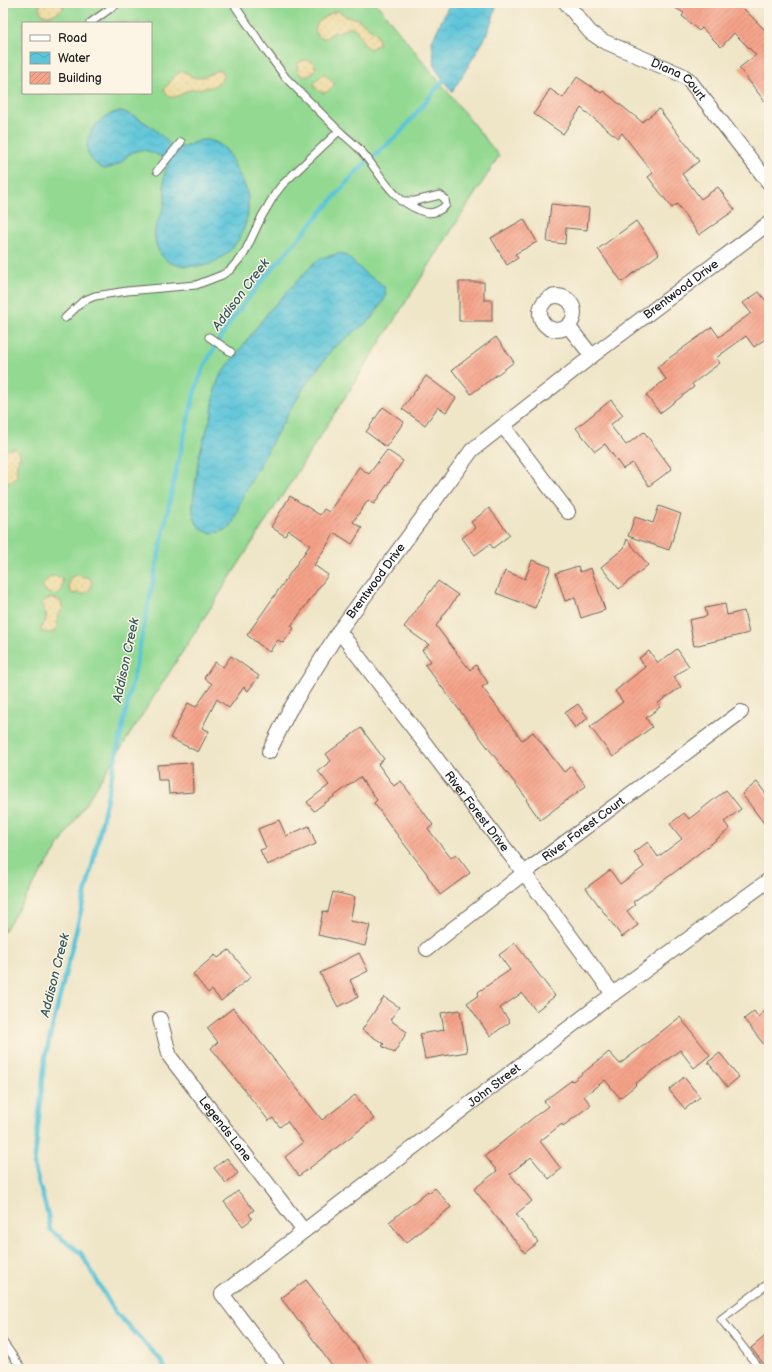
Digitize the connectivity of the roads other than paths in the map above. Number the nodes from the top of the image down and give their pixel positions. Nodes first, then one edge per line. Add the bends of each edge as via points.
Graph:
1 (118, 3) edge
2 (233, 3) edge
3 (566, 3) edge
4 (91, 22) edge
5 (339, 131) junction
6 (182, 142) dead end
7 (157, 171) dead end
8 (769, 184) edge
9 (401, 201) junction
10 (769, 223) edge
11 (65, 318) dead end
12 (568, 326) dead end
13 (209, 337) dead end
14 (229, 350) dead end
15 (592, 356) junction
16 (503, 426) junction
17 (568, 512) dead end
18 (338, 631) junction
19 (741, 712) dead end
20 (269, 752) dead end
21 (524, 873) junction
22 (769, 880) edge
23 (427, 949) dead end
24 (613, 994) junction
25 (160, 1019) dead end
26 (304, 1231) junction
27 (769, 1283) edge
28 (3, 1342) edge
29 (22, 1369) edge
30 (279, 1369) edge
31 (760, 1369) edge

1 - 4 lane
2 - 5 lane via 286,78
3 - 8 street, Diana Court via 590,32 603,41 689,80
5 - 9 lane via 362,152
5 - 11 lane via 275,194 244,254 230,270 196,285 95,296 83,301
6 - 7 lane
9 - 9 lane via 425,213 434,213 446,205 445,199 440,195 415,202
10 - 15 street, Brentwood Drive
12 - 15 street
13 - 14 lane
15 - 16 street, Brentwood Drive
16 - 17 street
16 - 18 street, Brentwood Drive via 472,450
18 - 20 street, Brentwood Drive via 289,711
18 - 21 street, River Forest Drive
19 - 21 street, River Forest Court
21 - 23 street, River Forest Court
21 - 24 street, River Forest Drive
22 - 24 street, John Street
24 - 26 street, John Street
25 - 26 street, Legends Lane via 170,1057
26 - 30 street, John Street via 222,1294
27 - 31 lane via 721,1319
28 - 29 lane

